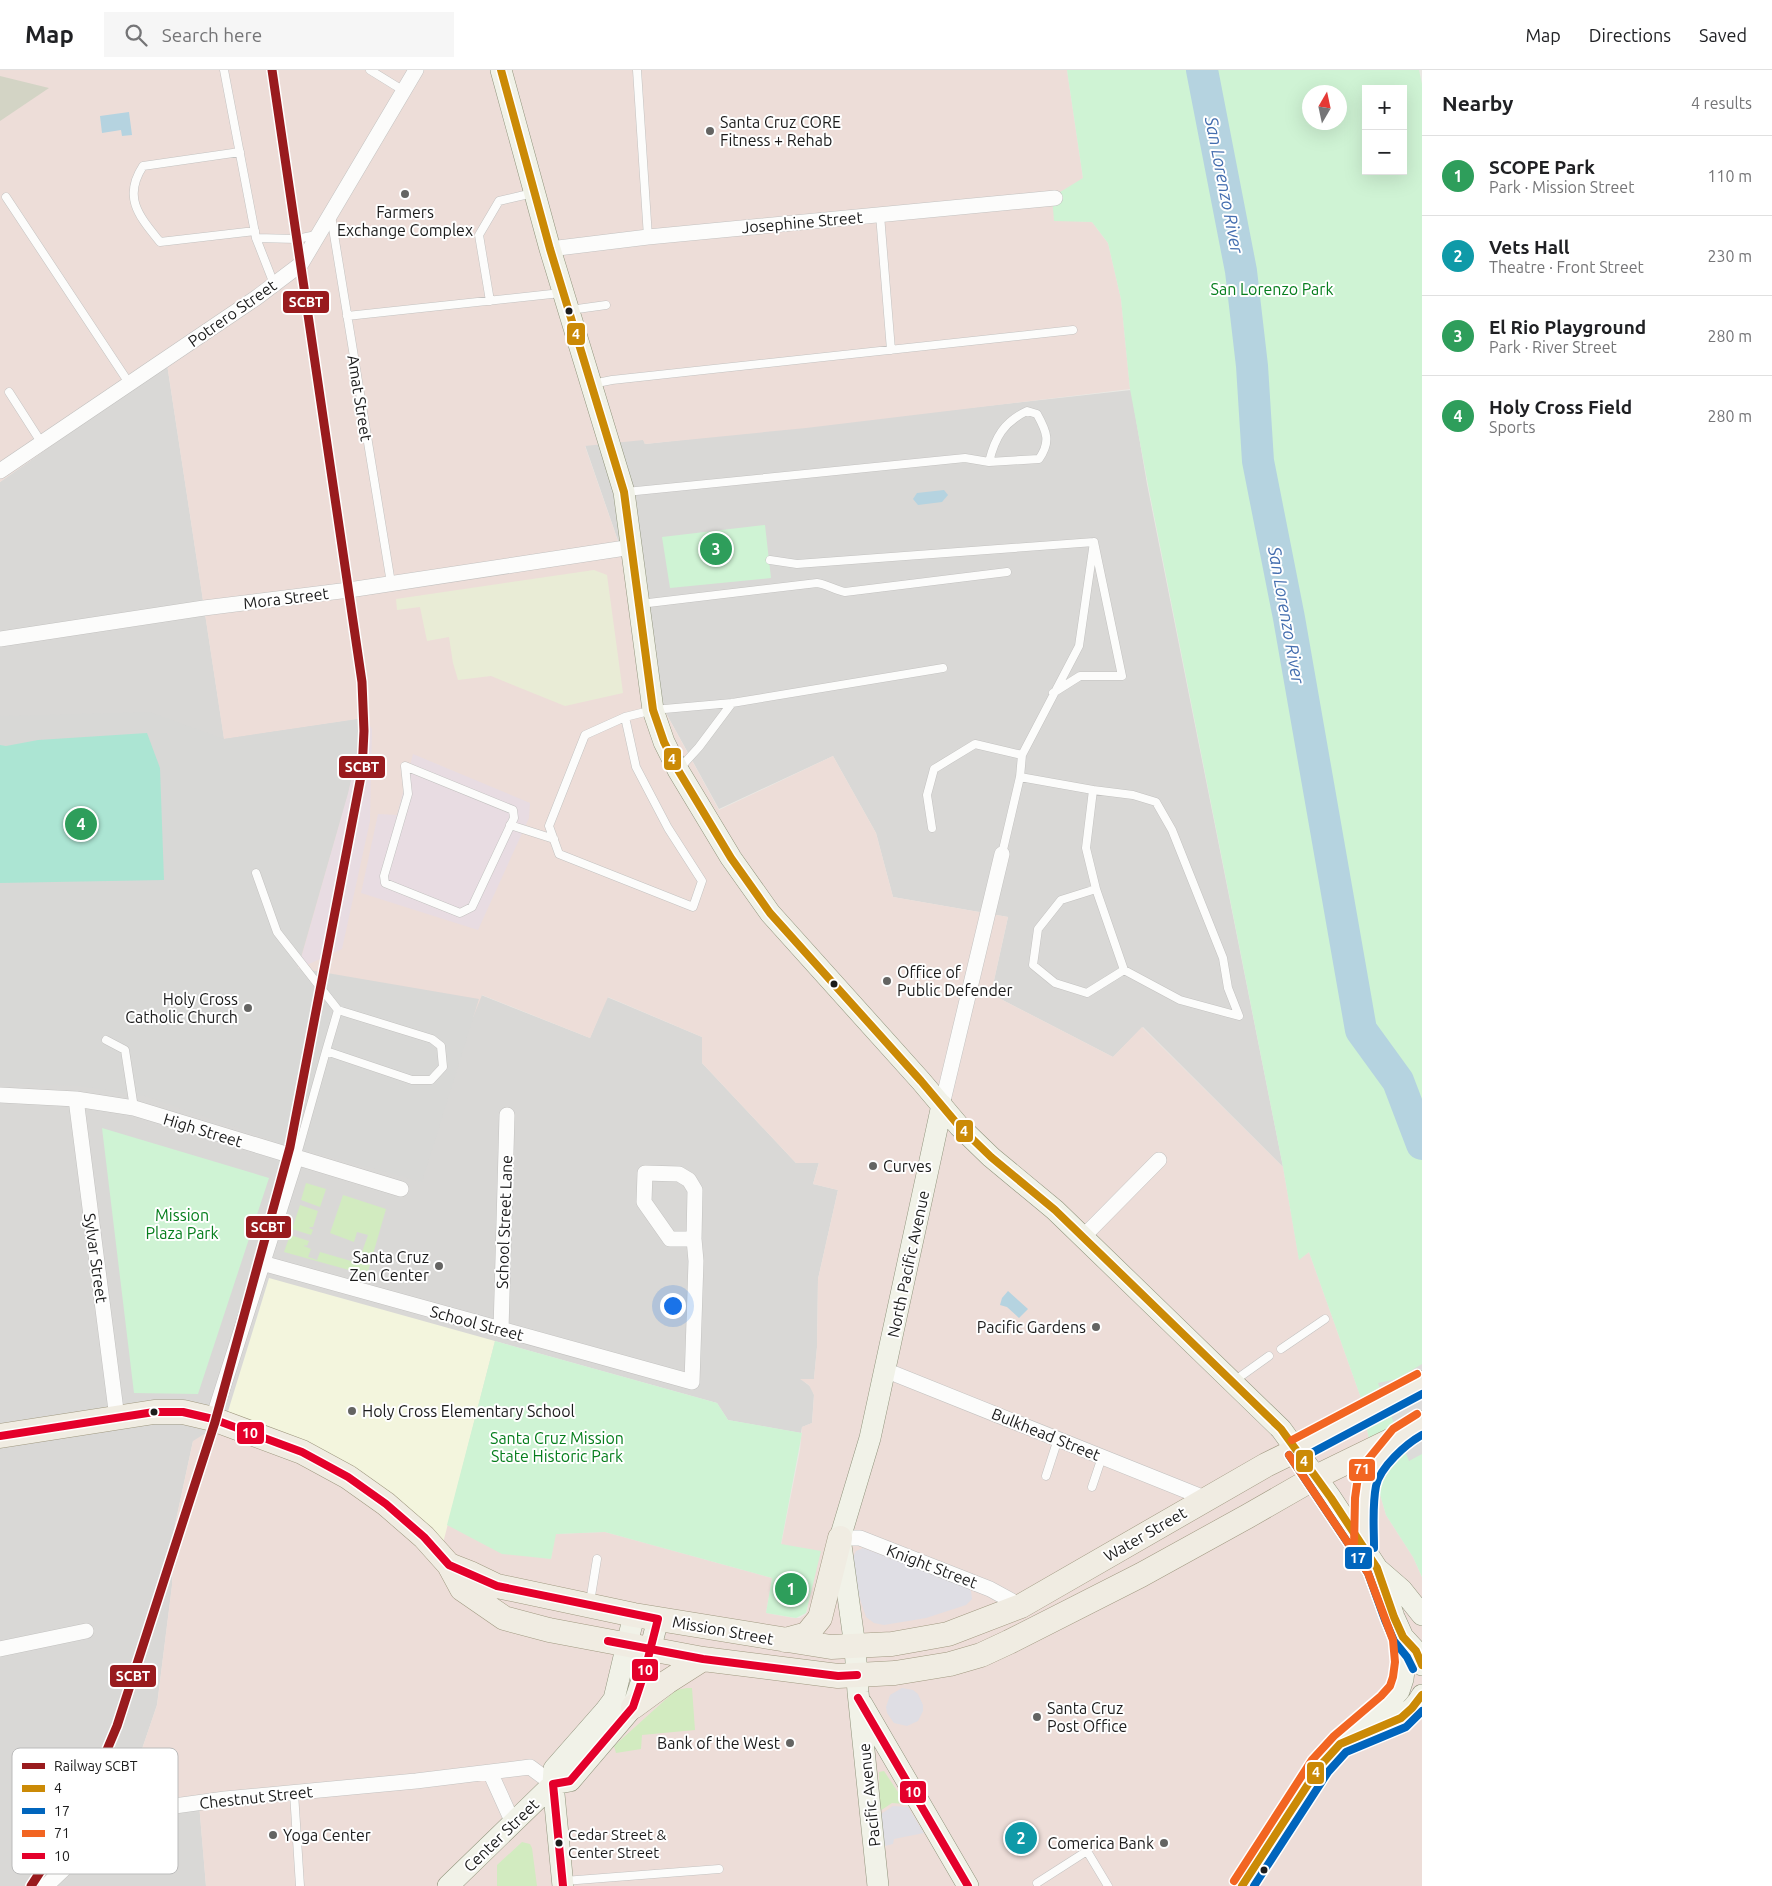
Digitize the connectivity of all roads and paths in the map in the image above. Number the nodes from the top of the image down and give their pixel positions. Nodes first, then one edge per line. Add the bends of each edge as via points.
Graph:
1 (224, 70) edge
2 (370, 70) edge
3 (416, 70) edge
4 (501, 70) edge
5 (638, 70) edge
6 (404, 91) junction
7 (240, 152) junction
8 (534, 193) junction
9 (6, 197) dead end
10 (1055, 198) dead end
11 (330, 214) junction
12 (880, 215) junction
13 (256, 234) junction
14 (318, 234) junction
15 (648, 237) junction
16 (550, 249) junction
17 (274, 284) junction
18 (490, 301) junction
19 (566, 301) junction
20 (606, 305) dead end
21 (347, 316) junction
22 (1073, 330) dead end
23 (891, 350) junction
24 (129, 383) junction
25 (590, 384) junction
26 (10, 392) dead end
27 (41, 442) junction
28 (989, 462) junction
29 (0, 471) edge
30 (624, 492) junction
31 (1094, 542) junction
32 (632, 547) junction
33 (770, 560) dead end
34 (1007, 572) dead end
35 (390, 582) junction
36 (638, 604) junction
37 (0, 639) edge
38 (943, 668) dead end
39 (1053, 693) junction
40 (732, 703) junction
41 (653, 710) junction
42 (625, 717) junction
43 (1022, 755) junction
44 (678, 770) junction
45 (1020, 777) junction
46 (1093, 790) junction
47 (510, 825) junction
48 (932, 828) dead end
49 (554, 839) junction
50 (1002, 854) joint
51 (256, 873) dead end
52 (1096, 889) junction
53 (1124, 970) junction
54 (338, 1010) junction
55 (106, 1040) dead end
56 (326, 1051) junction
57 (0, 1095) edge
58 (76, 1099) junction
59 (942, 1105) junction
60 (134, 1108) junction
61 (507, 1115) dead end
62 (296, 1158) junction
63 (1159, 1160) dead end
64 (401, 1189) dead end
65 (1084, 1237) junction
66 (694, 1239) junction
67 (262, 1263) junction
68 (1325, 1319) dead end
69 (501, 1330) junction
70 (1281, 1349) dead end
71 (1270, 1356) dead end
72 (885, 1370) junction
73 (1232, 1382) junction
74 (1422, 1383) edge
75 (118, 1418) junction
76 (213, 1419) junction
77 (1422, 1423) edge
78 (0, 1436) edge
79 (1400, 1436) junction
80 (1058, 1440) junction
81 (1297, 1449) junction
82 (1102, 1457) junction
83 (1046, 1476) dead end
84 (1316, 1477) junction
85 (1092, 1487) dead end
86 (1207, 1499) junction
87 (840, 1538) junction
88 (1364, 1548) junction
89 (597, 1559) dead end
90 (449, 1565) junction
91 (1377, 1568) junction
92 (589, 1606) junction
93 (1021, 1606) junction
94 (634, 1615) junction
95 (1422, 1615) edge
96 (658, 1619) junction
97 (86, 1631) dead end
98 (1404, 1637) junction
99 (783, 1640) junction
100 (626, 1645) junction
101 (855, 1647) junction
102 (0, 1649) edge
103 (650, 1650) junction
104 (703, 1659) junction
105 (1422, 1665) edge
106 (858, 1686) junction
107 (1422, 1695) edge
108 (633, 1707) junction
109 (1412, 1718) edge
110 (1340, 1744) junction
111 (490, 1772) junction
112 (553, 1784) junction
113 (294, 1793) junction
114 (178, 1806) edge
115 (513, 1823) junction
116 (719, 1869) dead end
117 (59, 1874) edge
118 (1037, 1883) dead end
119 (563, 1884) edge
120 (46, 1886) edge
121 (300, 1886) edge
122 (448, 1886) edge
123 (878, 1886) edge
124 (968, 1886) edge
125 (1108, 1886) edge
126 (1242, 1886) edge

1 - 7 lane
2 - 6 lane
3 - 6 street, Potrero Street
4 - 8 main road
5 - 15 lane
6 - 11 street, Potrero Street
7 - 13 lane
7 - 13 lane via 143,166 135,178 133,200 140,217 160,242
8 - 16 main road
8 - 18 lane via 499,201 479,236
9 - 24 lane
10 - 12 street, Josephine Street
11 - 14 street, Potrero Street
11 - 21 lane, Amat Street
12 - 15 street, Josephine Street
12 - 23 lane
13 - 14 lane via 297,240
13 - 17 lane
14 - 17 street, Potrero Street via 301,264
15 - 16 street, Josephine Street
16 - 19 main road
17 - 24 street, Potrero Street
18 - 19 lane
18 - 21 lane
19 - 20 lane
19 - 25 main road
21 - 35 lane, Amat Street
22 - 23 lane
23 - 25 lane
24 - 27 street, Potrero Street
25 - 30 main road
26 - 27 lane
27 - 29 street, Potrero Street
28 - 28 lane via 1039,459 1046,448 1044,428 1037,414 1027,411 1014,418 993,445
28 - 30 lane via 965,458
30 - 32 main road
31 - 33 lane via 797,564
31 - 39 lane via 1079,646
31 - 39 lane via 1122,676 1080,676
32 - 35 street, Mora Street
32 - 36 main road
34 - 36 lane via 845,592 816,583
35 - 37 street, Mora Street
36 - 41 main road
38 - 40 lane
39 - 43 lane
40 - 41 lane
40 - 44 lane
41 - 42 lane
41 - 44 main road
42 - 49 lane via 585,735 549,826
42 - 49 lane via 636,767 668,828 702,881 693,907 559,854
43 - 45 lane
43 - 48 lane via 975,744 934,769 927,795
44 - 59 main road via 731,858 770,913
45 - 46 lane
45 - 50 lane
46 - 52 lane via 1086,848
46 - 53 lane via 1133,795 1156,802 1172,830 1222,958 1228,988 1239,1016 1180,1000
47 - 47 lane via 514,818 513,810 405,766 408,794 384,876 386,883 460,913 472,907
47 - 49 lane
50 - 59 street, North Pacific Avenue
51 - 54 lane via 277,932
52 - 53 lane
52 - 53 lane via 1061,900 1038,929 1034,965 1055,983 1088,993
54 - 56 lane
54 - 56 lane via 432,1039 441,1046 442,1067 431,1080 412,1080
55 - 60 lane via 125,1050
56 - 62 lane
57 - 58 street, High Street
58 - 60 street, High Street
58 - 75 street, Sylvar Street
59 - 65 main road via 1005,1154
59 - 72 main road, North Pacific Avenue
60 - 62 street, High Street
61 - 69 street, School Street Lane
62 - 64 street, High Street
62 - 67 street
63 - 65 street
65 - 73 main road
66 - 66 street via 695,1190 689,1180 679,1174 645,1173 644,1202 670,1239
66 - 69 street, School Street via 692,1382
67 - 69 street, School Street
67 - 76 street
68 - 70 lane
71 - 73 lane
72 - 80 street, Bulkhead Street
72 - 87 main road, North Pacific Avenue via 870,1438
73 - 81 main road
74 - 81 main road, Water Street
75 - 76 main road, Mission Street via 154,1412 183,1412
75 - 78 main road, Mission Street
76 - 90 main road, Mission Street via 302,1452 348,1477 424,1537
77 - 79 main road, Water Street
79 - 84 main road, Water Street
79 - 88 main road via 1374,1467 1367,1481
80 - 82 street, Bulkhead Street
80 - 83 lane
81 - 84 main road
81 - 86 main road, Water Street
82 - 85 lane
82 - 86 street, Bulkhead Street
84 - 88 main road
84 - 106 main road, Water Street via 1141,1574 988,1652 950,1664 894,1673
86 - 93 main road, Water Street
87 - 93 street, Knight Street via 860,1538 990,1588
87 - 99 main road via 820,1618 807,1634
87 - 101 main road, North Pacific Avenue
88 - 91 main road
89 - 92 lane
90 - 92 main road, Mission Street via 497,1586
90 - 100 main road, Mission Street via 462,1589 504,1618
91 - 95 main road via 1402,1590
91 - 98 main road
92 - 94 main road, Mission Street
93 - 101 main road, Water Street via 948,1634
94 - 96 main road, Mission Street
94 - 100 main road, Center Street
96 - 99 main road, Mission Street
96 - 103 main road, Center Street
97 - 102 street
98 - 105 main road via 1416,1651
98 - 110 main road via 1405,1662 1399,1691
99 - 101 main road, Mission Street
100 - 103 main road, Mission Street
100 - 112 main road, Center Street via 614,1699 554,1768
101 - 106 main road, North Pacific Avenue
103 - 104 main road, Mission Street
103 - 108 main road, Center Street
104 - 106 main road, Mission Street via 838,1676
104 - 108 main road
106 - 123 main road, Pacific Avenue
106 - 124 main road
107 - 109 main road via 1412,1708
108 - 112 main road, Center Street via 570,1782
109 - 110 main road
110 - 126 main road via 1320,1766
111 - 112 street, Chestnut Street via 530,1766
111 - 113 street, Chestnut Street
111 - 115 street
112 - 115 main road, Center Street
112 - 119 main road
113 - 114 street, Chestnut Street
113 - 121 lane
115 - 122 main road, Center Street
116 - 119 lane
117 - 120 street, Chestnut Street
118 - 125 lane via 1087,1851

